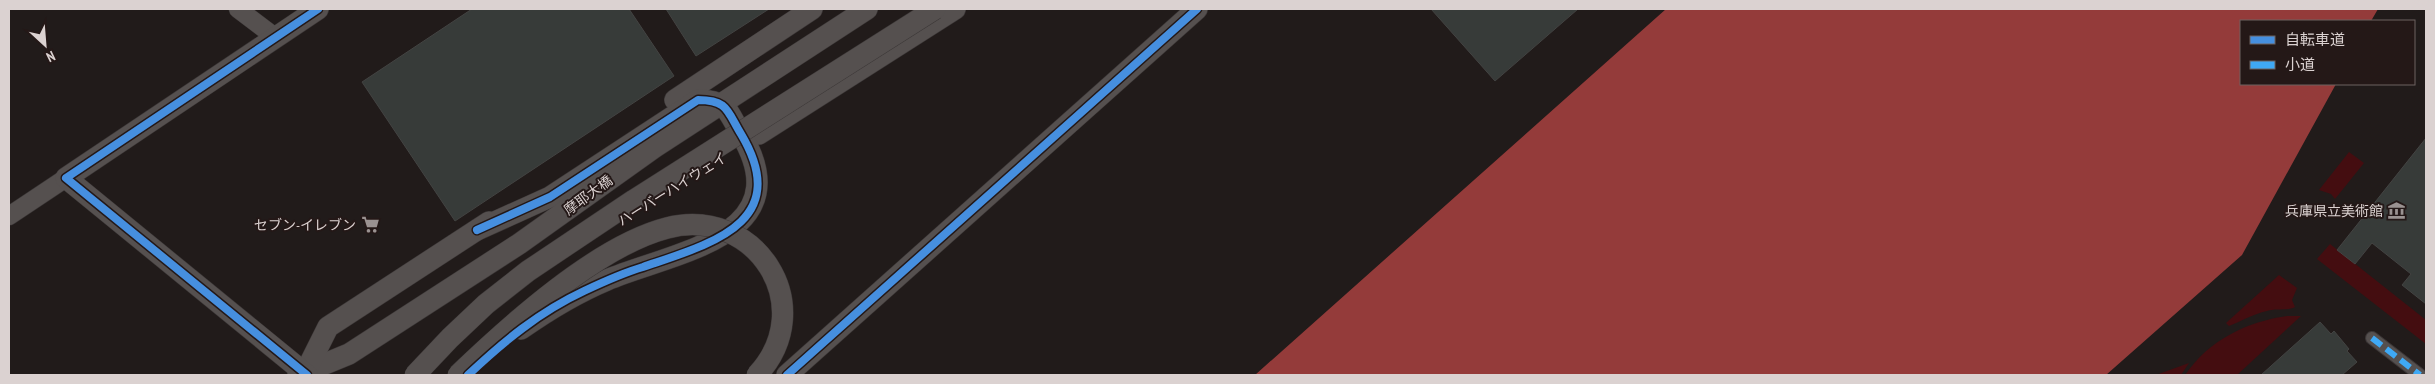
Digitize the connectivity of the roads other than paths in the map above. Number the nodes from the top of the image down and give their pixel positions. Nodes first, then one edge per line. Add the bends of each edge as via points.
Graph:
1 (238, 9) edge
2 (318, 9) edge
3 (812, 9) edge
4 (867, 9) edge
5 (935, 9) edge
6 (955, 9) edge
7 (1198, 9) edge
8 (275, 37) junction
9 (723, 104) junction
10 (66, 178) junction
11 (9, 216) edge
12 (477, 230) junction
13 (2372, 338) dead end
14 (303, 374) edge
15 (415, 375) edge
16 (431, 375) edge
17 (458, 375) edge
18 (468, 375) edge
19 (757, 375) edge
20 (787, 375) edge
21 (2420, 375) edge

1 - 8 street
2 - 8 street
3 - 12 street
4 - 9 street, 摩耶大橋
5 - 15 street, ハーバーハイウェイ, bridge via 577,236 486,304
6 - 16 street, ハーバーハイウェイ via 579,249 495,311
7 - 20 street
8 - 10 street
9 - 12 street via 715,100 698,100 550,197
9 - 14 street, 摩耶大橋 via 655,147 520,244 349,354
9 - 18 street via 750,149 758,186 751,208 735,228 691,250 583,291 540,315 501,344
10 - 11 street
10 - 14 street
12 - 14 street via 328,327
13 - 21 street
17 - 19 street, bridge via 507,331 595,262 654,232 683,225 723,230 747,243 767,264 780,290 782,333 768,362

